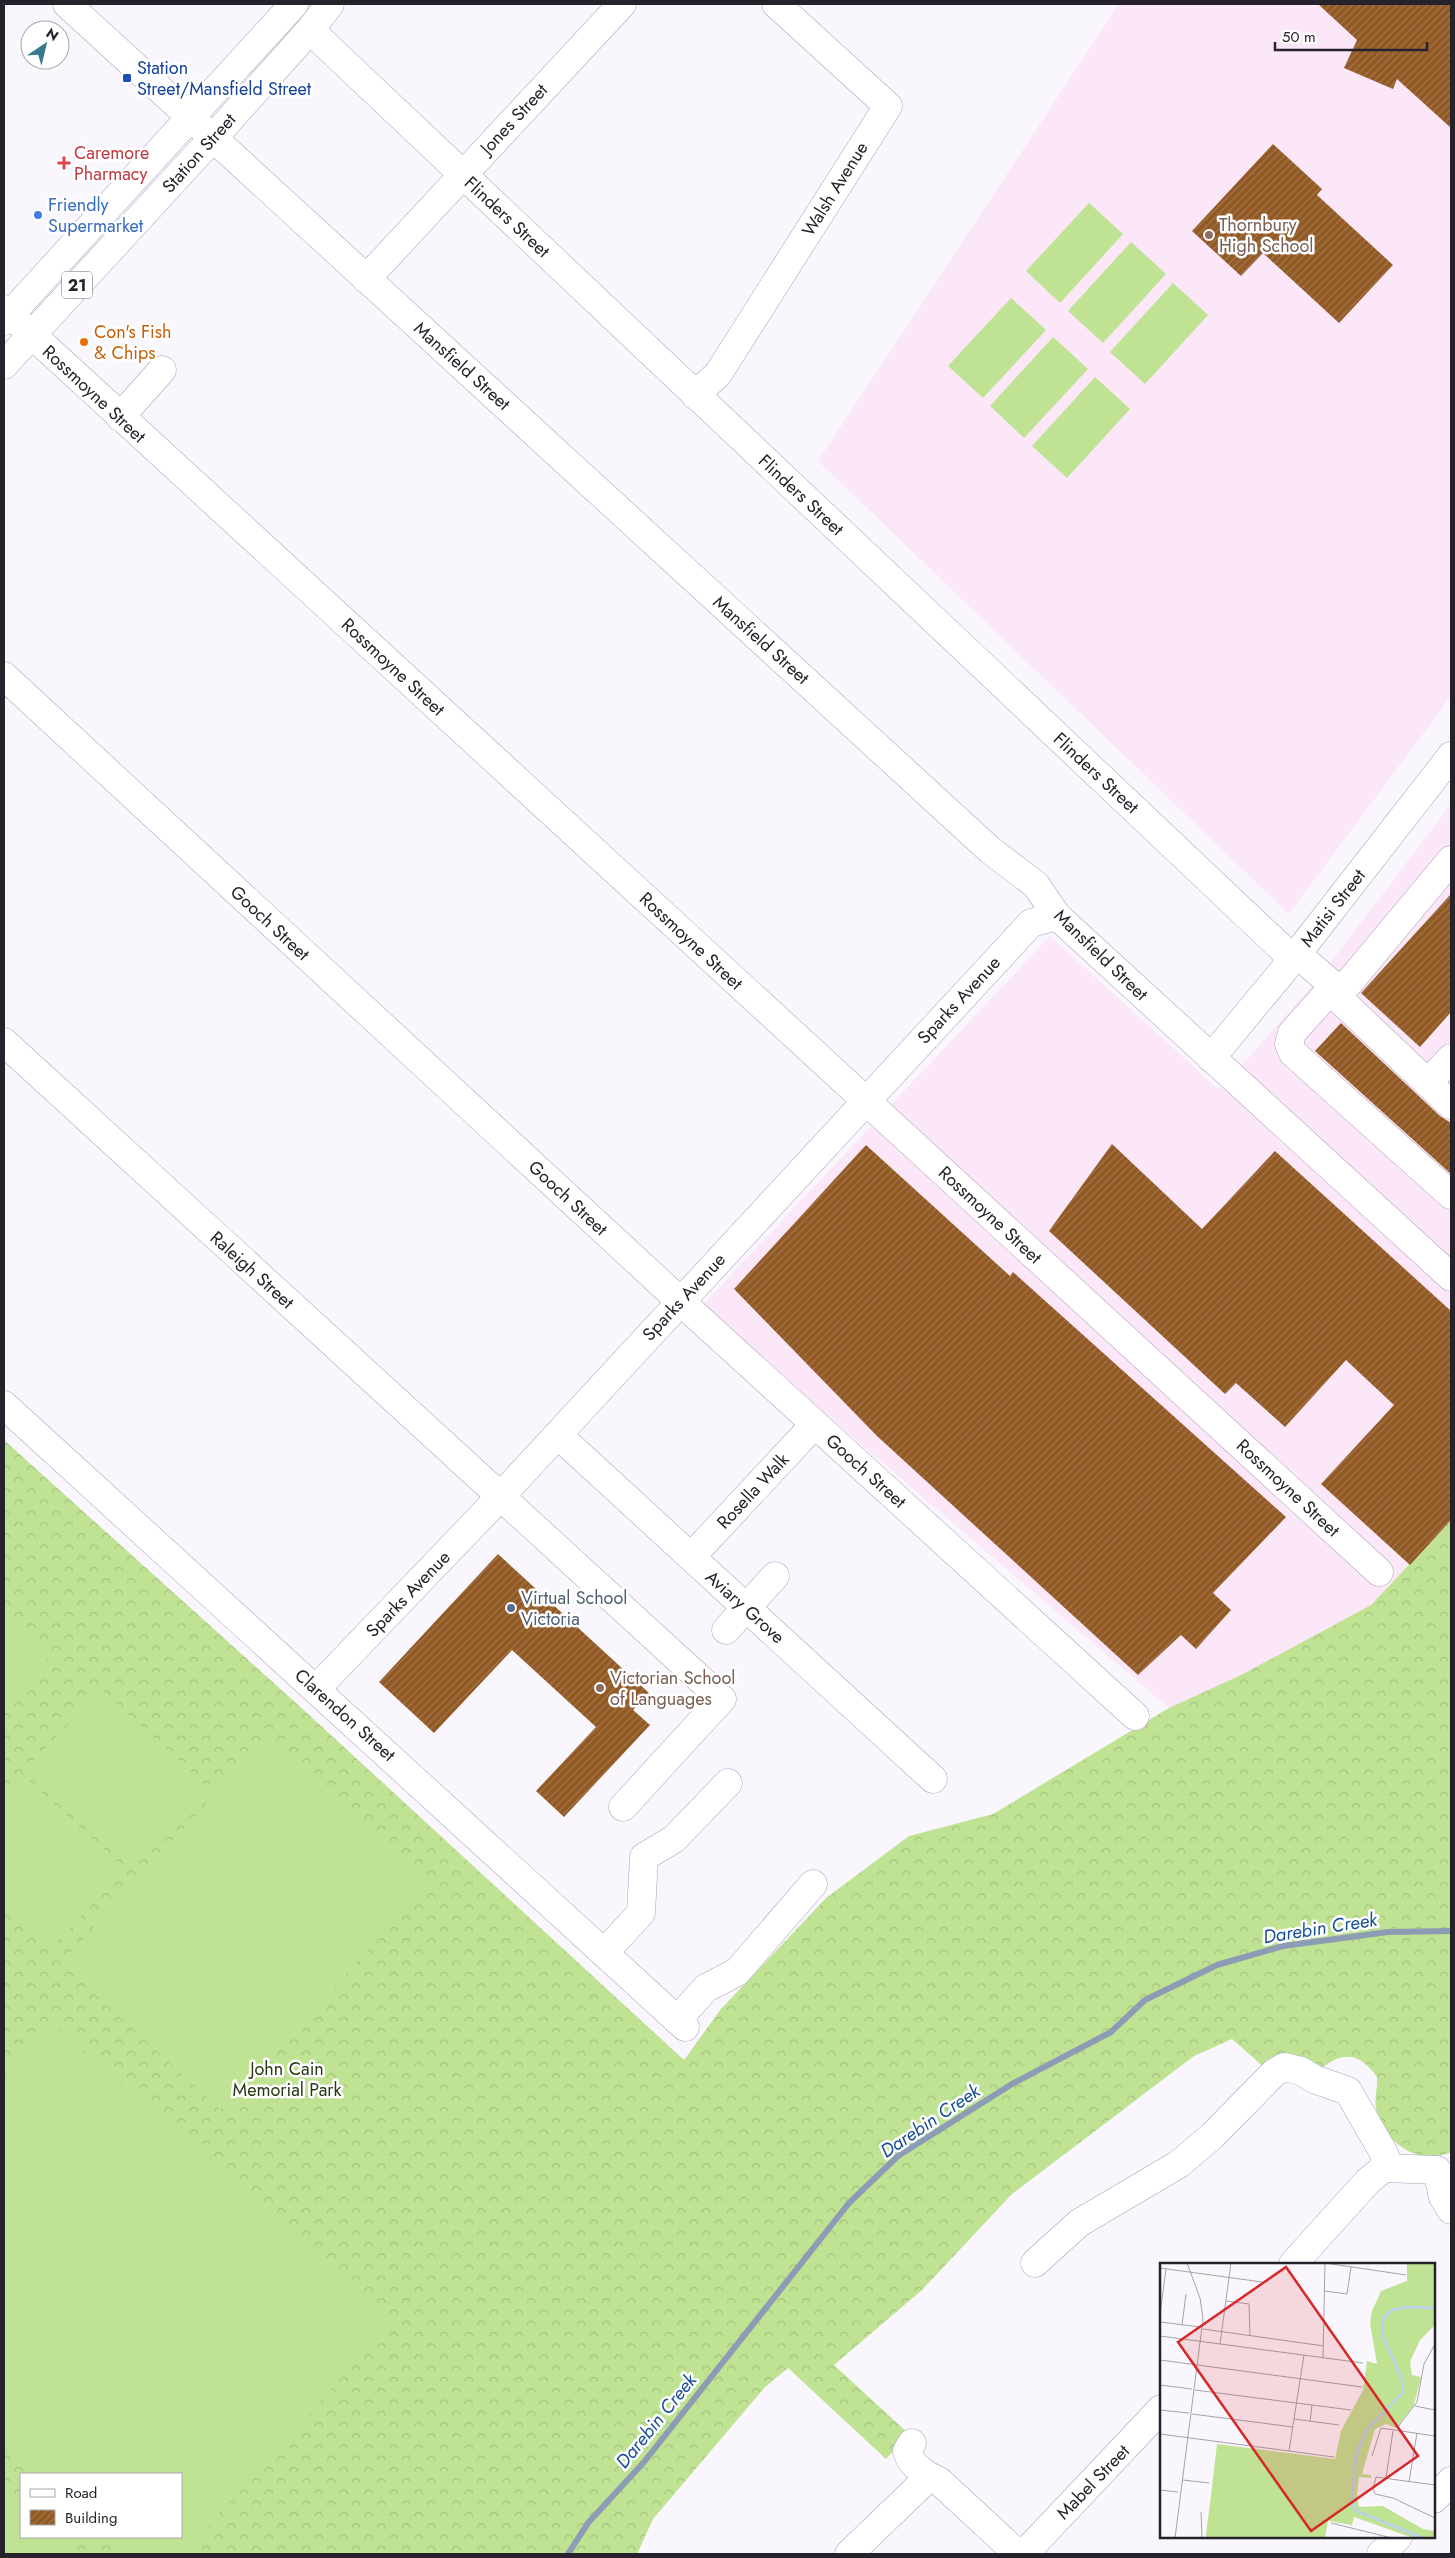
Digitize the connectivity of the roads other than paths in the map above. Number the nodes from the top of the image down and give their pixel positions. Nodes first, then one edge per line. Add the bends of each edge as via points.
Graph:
1 (68, 4) edge
2 (294, 4) edge
3 (330, 4) edge
4 (622, 4) edge
5 (776, 4) edge
6 (310, 30) junction
7 (190, 117) junction
8 (213, 138) junction
9 (463, 175) junction
10 (366, 279) junction
11 (6, 315) edge
12 (31, 336) junction
13 (4, 365) edge
14 (162, 370) dead end
15 (695, 395) junction
16 (120, 417) junction
17 (4, 676) edge
18 (1451, 756) edge
19 (1451, 860) edge
20 (1057, 916) junction
21 (1295, 956) junction
22 (1336, 992) junction
23 (4, 1042) edge
24 (1211, 1058) junction
25 (1451, 1058) edge
26 (1428, 1083) junction
27 (865, 1101) junction
28 (1451, 1105) edge
29 (1451, 1195) edge
30 (1451, 1277) edge
31 (680, 1301) junction
32 (4, 1405) edge
33 (815, 1424) junction
34 (558, 1435) junction
35 (500, 1497) junction
36 (691, 1557) junction
37 (1380, 1572) dead end
38 (775, 1576) dead end
39 (746, 1607) junction
40 (726, 1630) dead end
41 (316, 1689) junction
42 (1135, 1716) dead end
43 (933, 1779) dead end
44 (728, 1783) dead end
45 (623, 1807) dead end
46 (813, 1884) dead end
47 (604, 1953) junction
48 (1384, 2168) junction
49 (1444, 2168) edge
50 (1451, 2210) edge
51 (1035, 2263) dead end
52 (1294, 2263) edge
53 (1160, 2410) edge
54 (912, 2443) dead end
55 (929, 2477) junction
56 (1451, 2481) edge
57 (1435, 2498) edge
58 (1397, 2538) edge
59 (849, 2554) edge
60 (1018, 2554) edge
61 (1024, 2554) edge
62 (1381, 2554) edge

1 - 7 street, Mansfield Street
2 - 7 street, Station Street / 21
3 - 6 street, Station Street / 21
4 - 9 street, Jones Street
5 - 15 street, Walsh Avenue via 888,106 718,374
6 - 8 street, Station Street / 21
6 - 9 street, Flinders Street
7 - 8 street, Mansfield Street
7 - 11 street, Station Street / 21
8 - 10 street, Mansfield Street
8 - 12 street, Station Street / 21
9 - 10 street, Jones Street
9 - 15 street, Flinders Street
10 - 20 street, Mansfield Street via 990,850 1036,885
11 - 12 street, Rossmoyne Street
12 - 13 street, Station Street / 21
12 - 16 street, Rossmoyne Street
14 - 16 street
15 - 21 street, Flinders Street
16 - 27 street, Rossmoyne Street
17 - 31 street, Gooch Street
18 - 21 street, Matisi Street
19 - 22 street
20 - 24 street, Mansfield Street
20 - 27 street, Sparks Avenue via 1032,923
21 - 22 street, Flinders Street
21 - 24 street, Matisi Street
22 - 26 street, Flinders Street
22 - 29 street via 1292,1034 1289,1044 1293,1053
23 - 35 street, Raleigh Street
24 - 30 street, Mansfield Street
25 - 26 street
26 - 28 street, Flinders Street
27 - 31 street, Sparks Avenue
27 - 37 street, Rossmoyne Street
31 - 33 street, Gooch Street
31 - 34 street, Sparks Avenue
32 - 41 street, Clarendon Street
33 - 36 street, Rosella Walk
33 - 42 street, Gooch Street
34 - 35 street, Sparks Avenue
34 - 36 street, Aviary Grove
35 - 41 street, Sparks Avenue
35 - 45 street, Raleigh Street via 722,1699
36 - 39 street, Aviary Grove
38 - 39 street
39 - 40 street
39 - 43 street, Aviary Grove
41 - 47 street, Clarendon Street
44 - 47 street via 674,1839 644,1857 641,1913
46 - 47 street, Clarendon Street via 737,1972 706,1988 681,2023
48 - 49 street
48 - 51 street via 1385,2155 1348,2091 1314,2080 1302,2070 1284,2067 1179,2164 1079,2222
48 - 52 street via 1368,2181
49 - 50 street via 1443,2197
53 - 61 street, Mabel Street
54 - 55 street via 907,2451 908,2458
55 - 59 street
55 - 60 street via 939,2481
56 - 57 street
58 - 62 street

